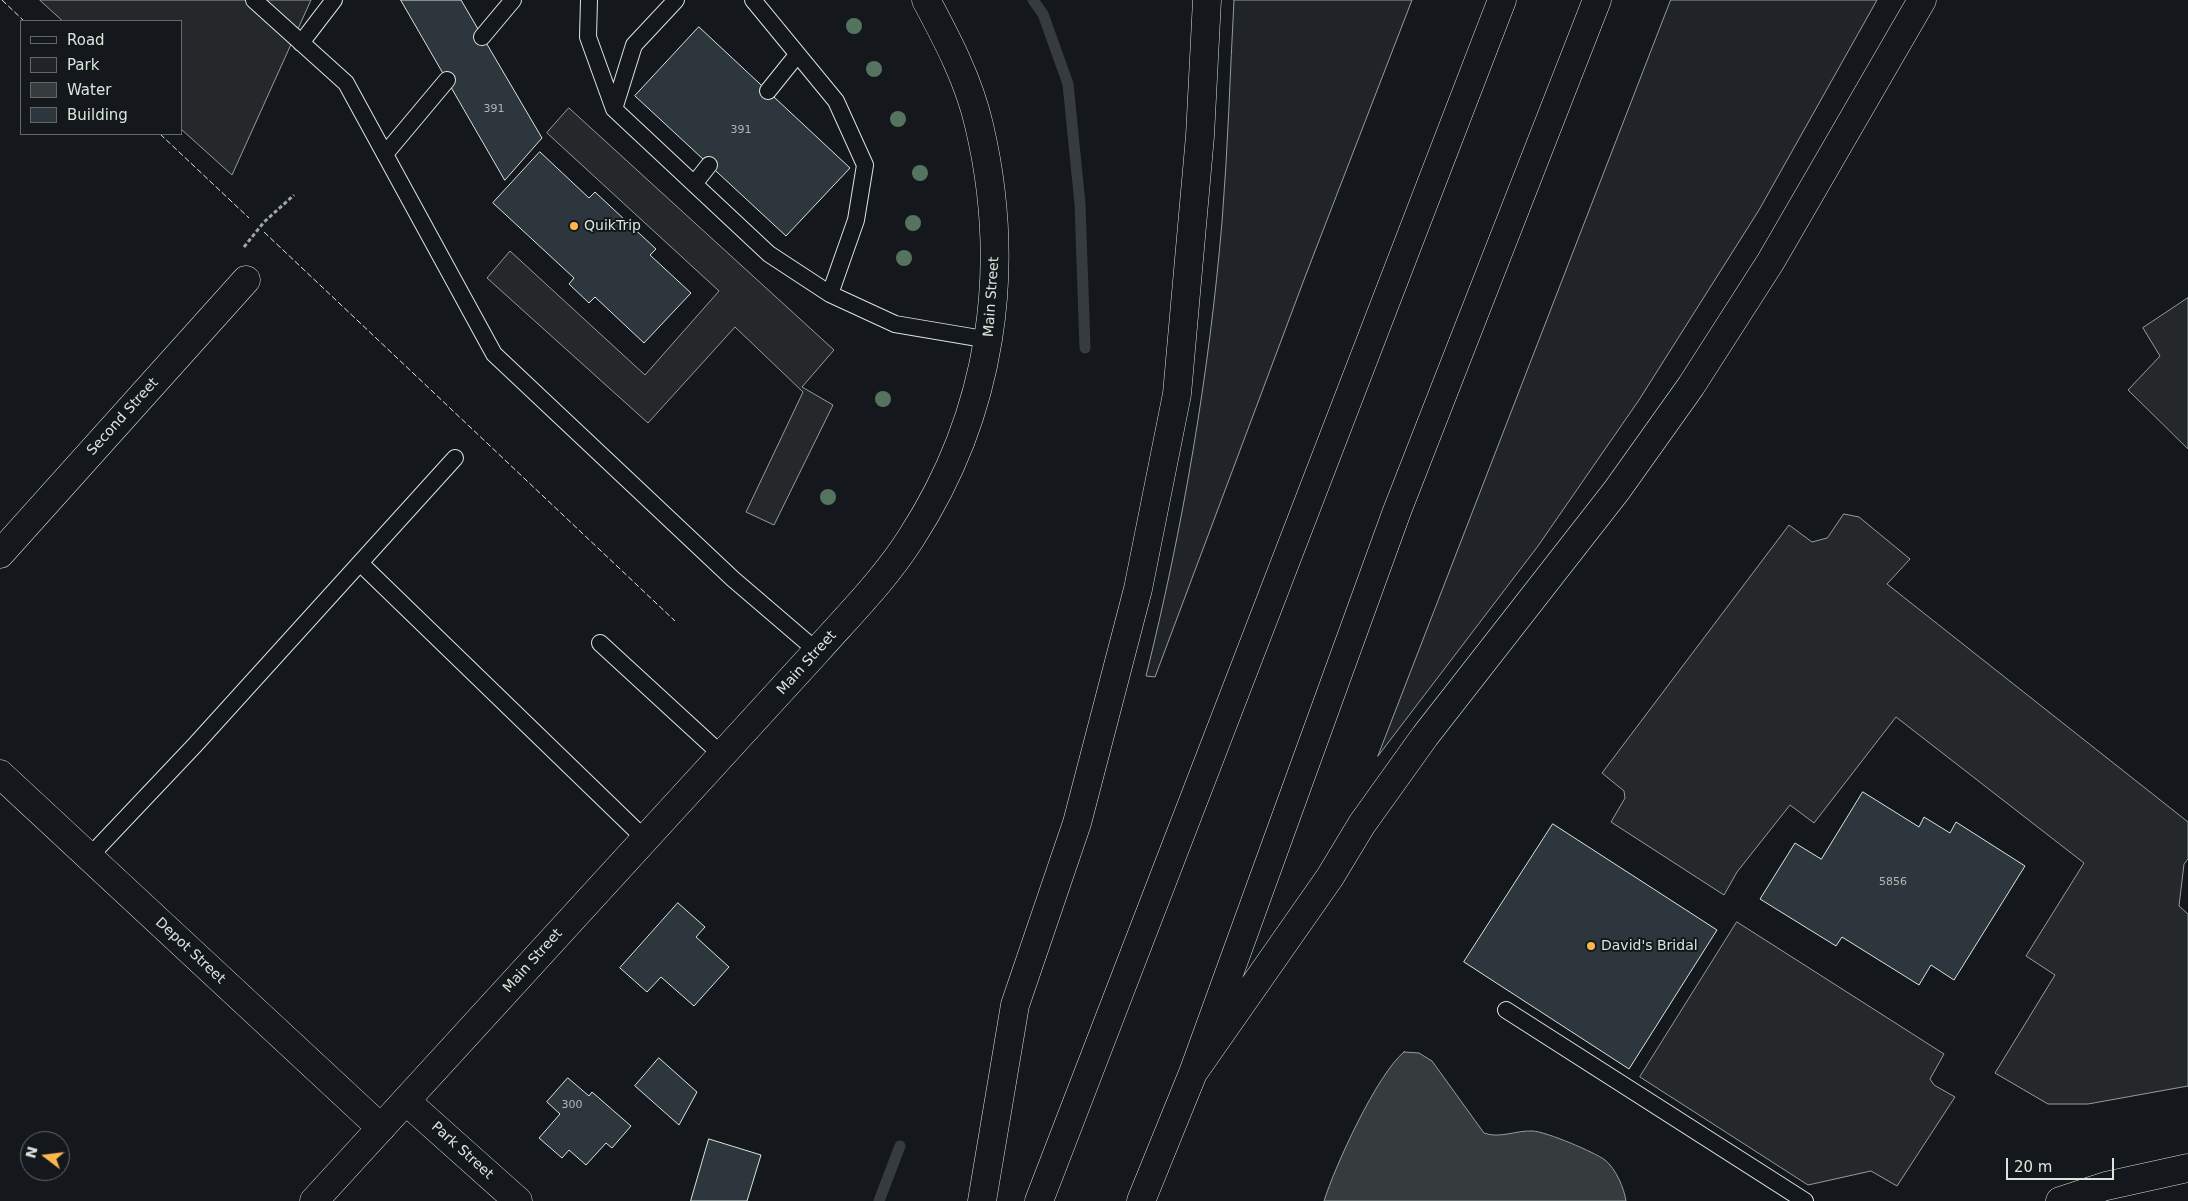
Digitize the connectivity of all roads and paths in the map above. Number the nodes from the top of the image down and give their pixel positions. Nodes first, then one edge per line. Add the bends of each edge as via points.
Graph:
1 (254, 0) edge
2 (334, 0) edge
3 (513, 0) edge
4 (589, 0) edge
5 (676, 0) edge
6 (753, 0) edge
7 (926, 0) edge
8 (1207, 0) edge
9 (1502, 0) edge
10 (1597, 0) edge
11 (1922, 0) edge
12 (482, 37) dead end
13 (301, 42) junction
14 (797, 55) junction
15 (447, 80) dead end
16 (768, 91) dead end
17 (614, 109) junction
18 (385, 154) junction
19 (709, 165) dead end
20 (694, 184) junction
21 (294, 195) dead end
22 (242, 250) dead end
23 (246, 280) dead end
24 (830, 294) junction
25 (990, 340) junction
26 (455, 458) dead end
27 (0, 554) edge
28 (360, 563) junction
29 (600, 643) dead end
30 (817, 651) junction
31 (722, 755) junction
32 (0, 774) edge
33 (645, 839) junction
34 (89, 857) junction
35 (1506, 1010) dead end
36 (1193, 1073) junction
37 (406, 1101) junction
38 (381, 1128) junction
39 (2188, 1168) edge
40 (314, 1201) edge
41 (518, 1201) edge
42 (982, 1201) edge
43 (1040, 1201) edge
44 (1141, 1201) edge
45 (1805, 1201) edge
46 (2060, 1201) edge

1 - 13 lane
2 - 13 lane
3 - 12 lane
4 - 17 lane via 588,38
5 - 17 lane via 634,46
6 - 14 lane
7 - 25 main road, Main Street via 961,72 988,172 995,279
8 - 42 main road via 1200,136 1176,394 1138,589 1077,823 1015,1005
9 - 43 main road
10 - 36 main road via 1397,511
11 - 36 main road via 1771,261 1691,386 1617,490 1425,736
13 - 18 lane via 346,83
14 - 16 lane
14 - 24 lane via 836,101 865,165 856,220
15 - 18 lane
17 - 20 lane
18 - 30 lane via 494,354 733,579
19 - 20 lane
20 - 24 lane via 769,254
21 - 22 path via 264,222
23 - 27 main road, Second Street
24 - 25 lane via 895,324
25 - 30 main road, Main Street via 976,400 937,495 911,539
26 - 28 lane
28 - 33 lane
28 - 34 lane
29 - 31 lane
30 - 31 main road, Main Street
31 - 33 main road, Main Street
32 - 34 main road, Depot Street
33 - 37 main road, Main Street
34 - 38 main road, Depot Street
35 - 45 lane
36 - 44 main road
37 - 38 main road, Main Street
37 - 41 main road, Park Street
38 - 40 main road, Main Street
39 - 46 main road via 2106,1186

